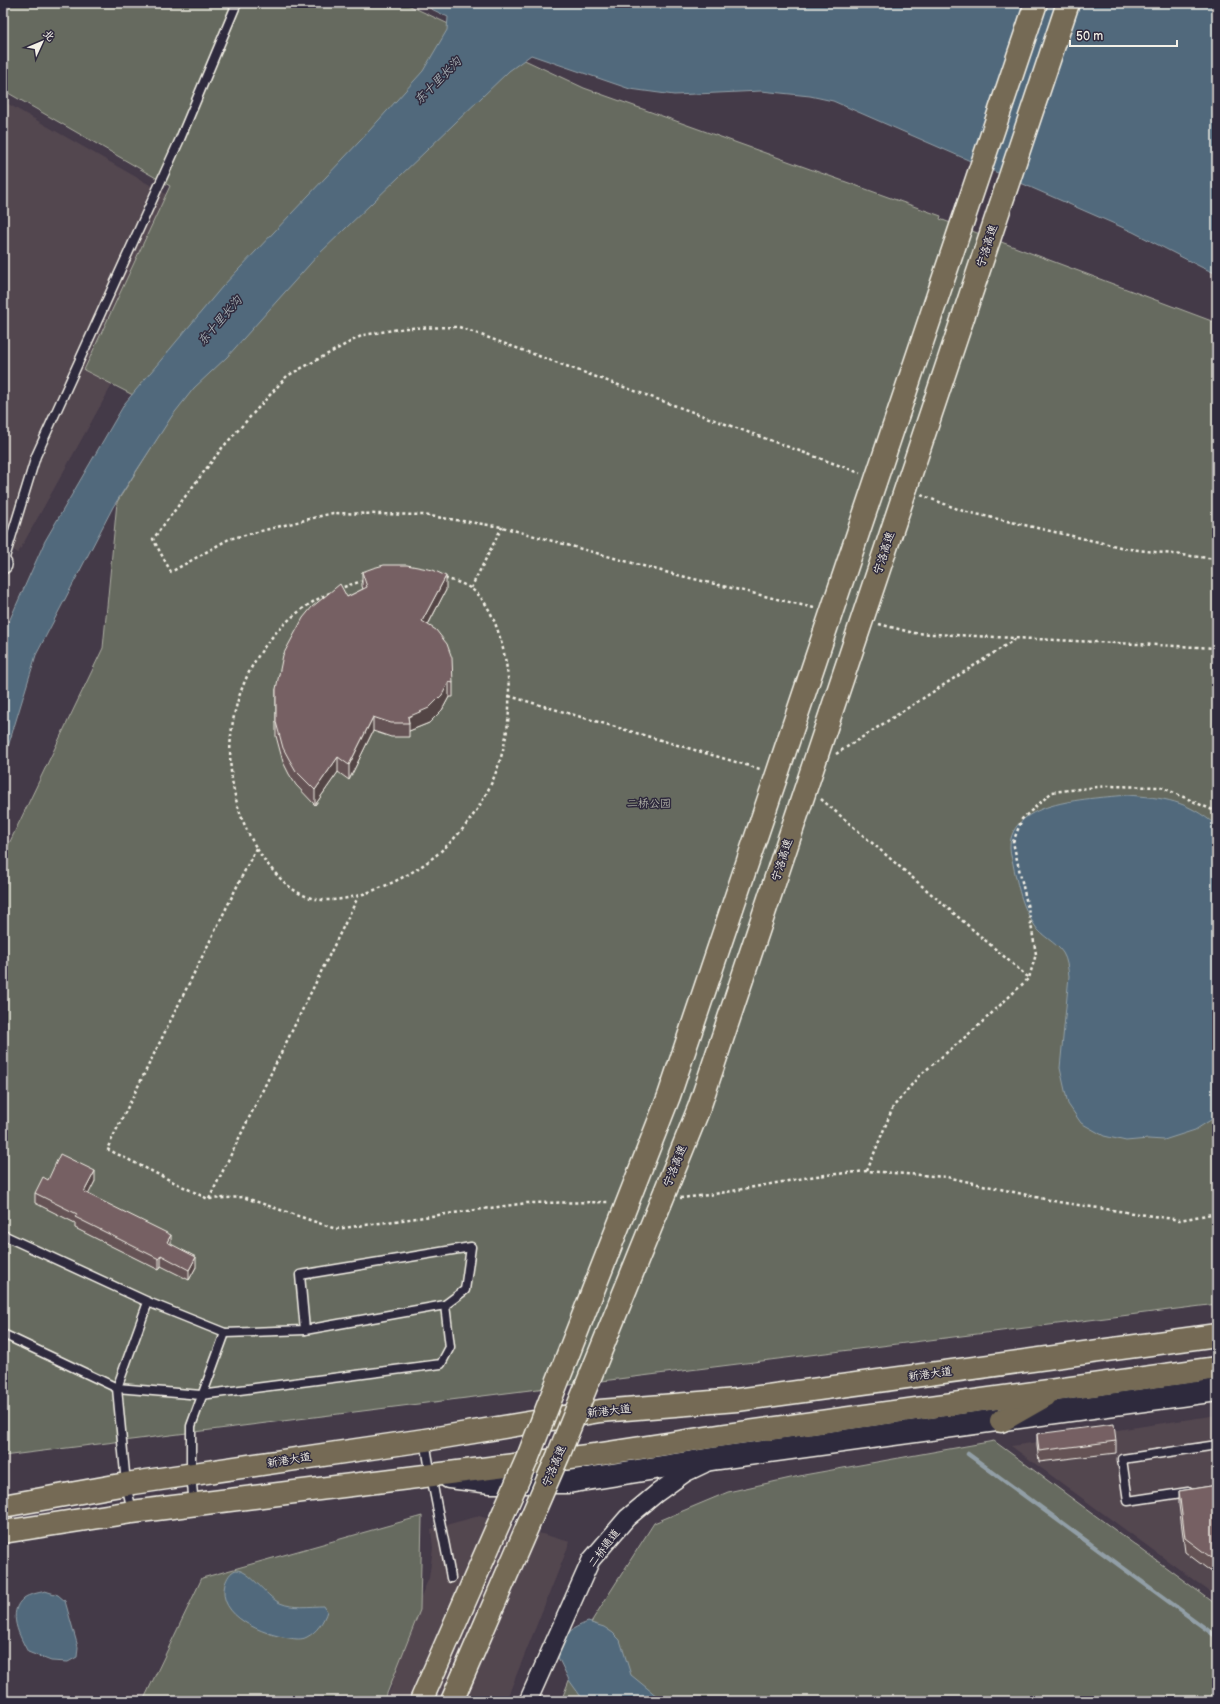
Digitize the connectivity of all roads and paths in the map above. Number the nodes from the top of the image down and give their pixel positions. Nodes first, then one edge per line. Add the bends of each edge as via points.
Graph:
1 (237, 3) edge
2 (1036, 3) edge
3 (1068, 3) edge
4 (861, 473) dead end
5 (920, 495) dead end
6 (502, 527) junction
7 (1217, 559) edge
8 (3, 564) edge
9 (471, 588) junction
10 (816, 609) dead end
11 (876, 624) dead end
12 (1018, 638) junction
13 (1217, 648) edge
14 (830, 758) dead end
15 (1217, 812) edge
16 (256, 848) junction
17 (358, 897) junction
18 (866, 1171) junction
19 (208, 1199) junction
20 (677, 1199) dead end
21 (614, 1202) dead end
22 (1217, 1213) edge
23 (3, 1235) edge
24 (148, 1302) junction
25 (445, 1305) junction
26 (305, 1330) junction
27 (225, 1333) junction
28 (3, 1334) edge
29 (1207, 1336) edge
30 (1207, 1369) edge
31 (117, 1388) junction
32 (1058, 1390) junction
33 (1217, 1390) edge
34 (202, 1395) junction
35 (1001, 1421) junction
36 (425, 1440) junction
37 (1217, 1445) edge
38 (718, 1458) junction
39 (191, 1475) junction
40 (430, 1475) junction
41 (126, 1484) junction
42 (1195, 1491) edge
43 (194, 1504) junction
44 (3, 1506) edge
45 (132, 1512) junction
46 (3, 1532) edge
47 (451, 1578) dead end
48 (421, 1701) edge
49 (452, 1701) edge
50 (528, 1701) edge

1 - 8 lane via 180,139 36,456
2 - 48 main road, bridge via 670,1096 528,1457
3 - 49 main road, 宁洛高速, bridge via 699,1108 558,1456
4 - 6 path via 459,328 406,328 363,335 287,376 222,448 153,539 171,572 229,539 333,513 423,515
5 - 7 path via 963,511 1129,549
6 - 9 path
6 - 10 path via 665,572
9 - 16 path via 448,579 409,574 370,579 332,591 315,601 284,625 270,640 252,667 241,691 235,710 230,748 230,768 237,807
9 - 17 path via 488,610 506,661 509,715 500,761 474,815 448,845 428,862 400,879
11 - 12 path via 914,633
12 - 13 path
12 - 14 path
15 - 18 path via 1161,787 1107,786 1052,792 1022,819 1013,842 1036,954 1029,978 919,1076 893,1107
16 - 17 path via 290,889 308,898 325,900
16 - 19 path via 107,1149
17 - 19 path
18 - 20 path via 816,1176
18 - 22 path via 947,1177 1058,1202 1180,1220
19 - 21 path via 243,1197 336,1230 527,1203
23 - 24 lane
24 - 27 lane
24 - 31 lane
25 - 26 lane
25 - 26 lane via 466,1290 471,1247 300,1275
25 - 34 lane via 450,1347 441,1364
26 - 27 lane
27 - 34 lane
28 - 31 lane
29 - 30 main road via 1216,1352
29 - 36 main road, 新港大道 via 737,1400 600,1411
30 - 32 main road
31 - 34 lane
31 - 41 lane
32 - 35 main road
32 - 40 main road via 595,1455
33 - 35 street
34 - 39 lane via 191,1426
35 - 38 street
36 - 39 main road, 新港大道
36 - 40 lane
37 - 42 lane via 1122,1459 1128,1501
38 - 40 street via 568,1482 491,1482
38 - 50 street, 二桥通道 via 685,1474 657,1493 627,1518 591,1560
39 - 41 main road, 新港大道
39 - 43 lane
40 - 43 main road
40 - 47 lane
41 - 44 main road, 新港大道
41 - 45 lane
43 - 45 main road
45 - 46 main road

